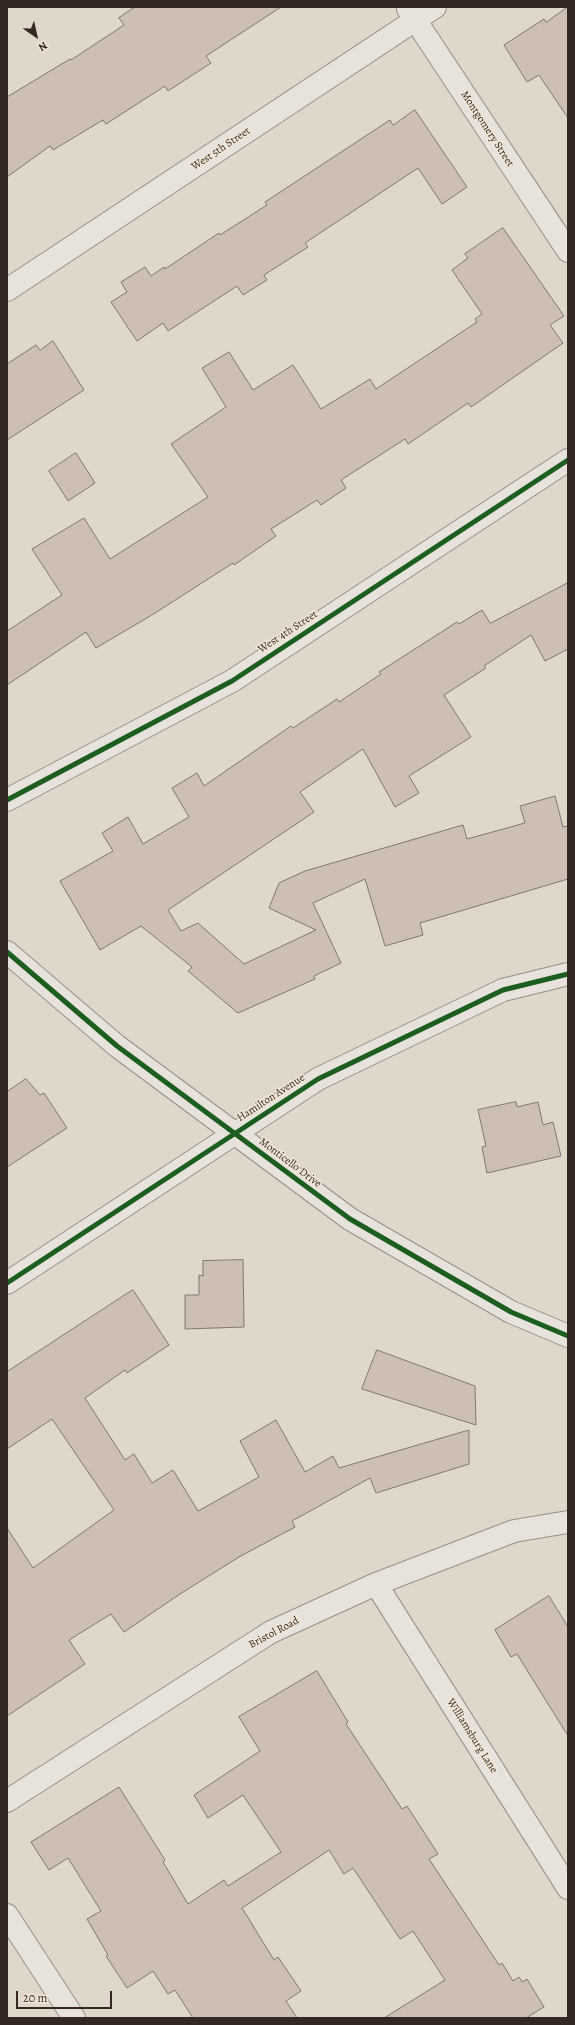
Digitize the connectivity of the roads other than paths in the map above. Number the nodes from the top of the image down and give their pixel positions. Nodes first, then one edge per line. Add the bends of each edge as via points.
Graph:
1 (435, 7) edge
2 (411, 13) edge
3 (568, 251) edge
4 (7, 290) edge
5 (568, 460) edge
6 (7, 800) edge
7 (7, 952) edge
8 (568, 974) edge
9 (234, 1134) junction
10 (7, 1283) edge
11 (568, 1336) edge
12 (568, 1522) edge
13 (376, 1584) junction
14 (7, 1801) edge
15 (568, 1888) edge
16 (7, 1915) edge
17 (74, 2018) edge

1 - 2 street, West 5th Street
2 - 3 street, Montgomery Street
2 - 4 street, West 5th Street
5 - 6 street, West 4th Street via 232,681
7 - 9 street, Monticello Drive via 117,1046
8 - 9 street, Hamilton Avenue via 503,990 411,1034 318,1079
9 - 10 street, Hamilton Avenue
9 - 11 street, Monticello Drive via 350,1219 511,1312
12 - 13 street, Bristol Road via 514,1531
13 - 14 street, Bristol Road via 271,1632
13 - 15 street, Williamsburg Lane
16 - 17 street

